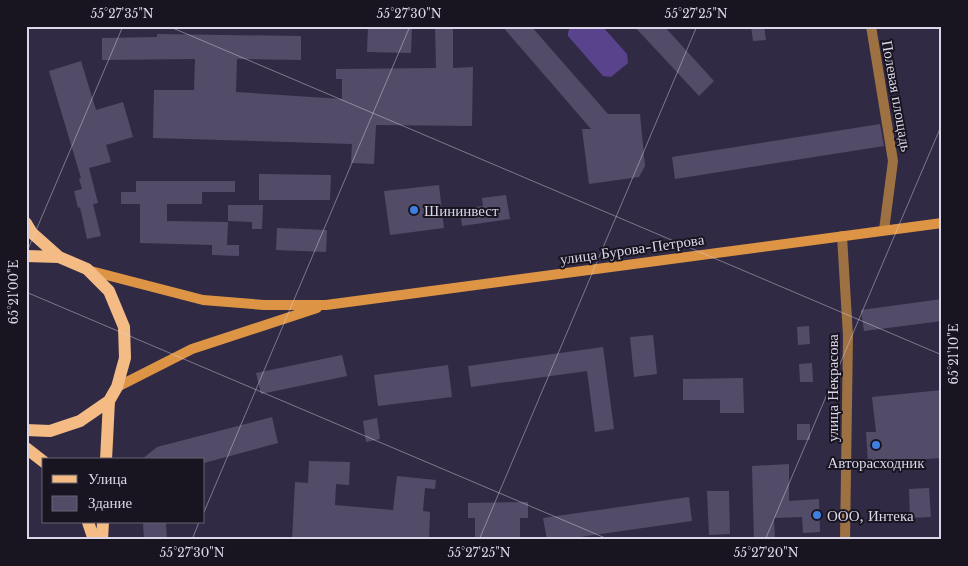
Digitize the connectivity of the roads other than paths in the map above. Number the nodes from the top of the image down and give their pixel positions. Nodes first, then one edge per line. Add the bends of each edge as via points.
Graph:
1 (871, 26) edge
2 (26, 223) edge
3 (942, 223) edge
4 (884, 230) junction
5 (842, 236) junction
6 (26, 256) edge
7 (59, 257) junction
8 (87, 269) junction
9 (326, 305) junction
10 (117, 388) junction
11 (109, 401) junction
12 (26, 430) edge
13 (26, 448) edge
14 (106, 458) edge
15 (42, 460) edge
16 (89, 524) edge
17 (103, 524) edge
18 (94, 540) edge
19 (102, 540) edge
20 (845, 540) edge

1 - 4 street, Полевая площадь via 894,161
2 - 7 main road
3 - 4 main road, улица Бурова-Петрова
4 - 5 main road, улица Бурова-Петрова
5 - 9 main road, улица Бурова-Петрова
5 - 20 street, улица Некрасова via 848,336
6 - 7 main road
7 - 8 main road
8 - 9 main road, улица Бурова-Петрова via 204,300 264,305
8 - 10 main road via 109,291 124,327 125,358
9 - 10 main road, улица Бурова-Петрова via 192,349
10 - 11 main road
11 - 12 main road via 80,421 50,431
11 - 14 main road
13 - 15 main road
16 - 18 main road
17 - 19 main road

